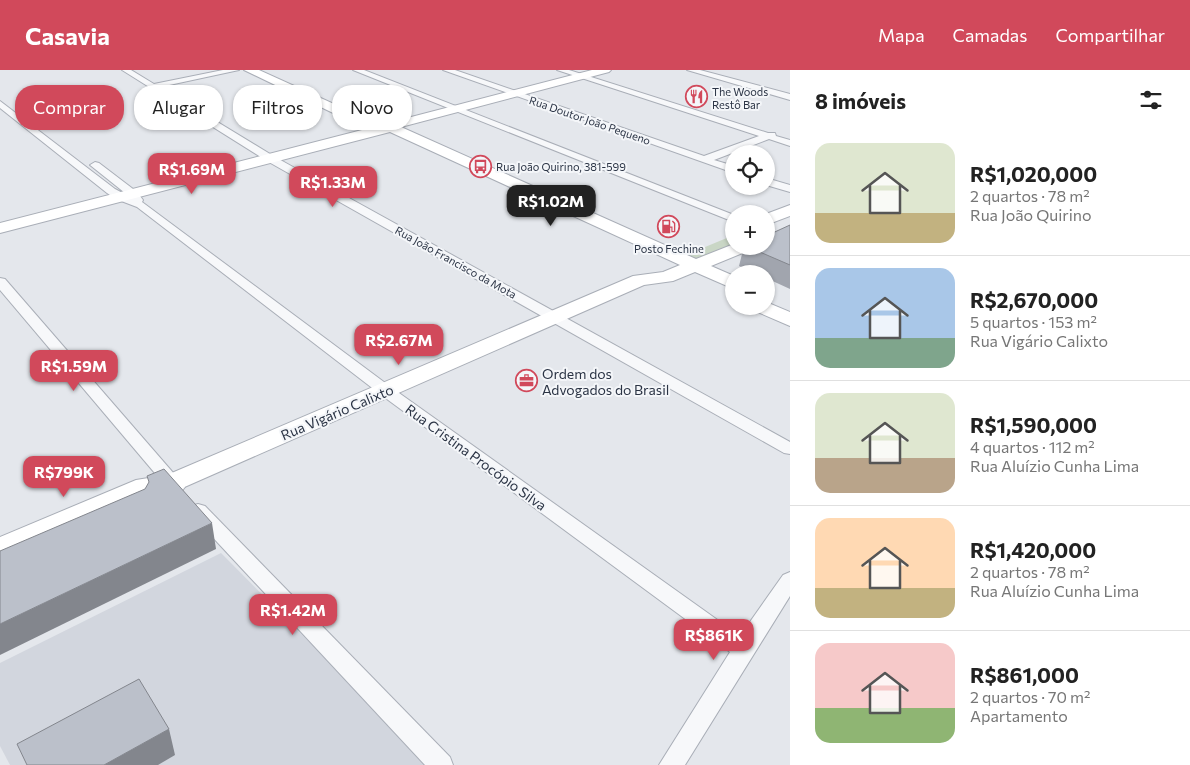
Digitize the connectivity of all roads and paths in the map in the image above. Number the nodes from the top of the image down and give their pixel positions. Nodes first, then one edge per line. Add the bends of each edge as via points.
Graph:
1 (126, 70) edge
2 (235, 70) edge
3 (250, 70) edge
4 (265, 70) edge
5 (357, 70) edge
6 (446, 70) edge
7 (605, 70) edge
8 (691, 70) edge
9 (578, 72) edge
10 (152, 85) edge
11 (159, 85) edge
12 (0, 92) edge
13 (509, 92) junction
14 (790, 97) edge
15 (13, 102) junction
16 (332, 103) edge
17 (0, 104) edge
18 (332, 106) edge
19 (449, 108) junction
20 (412, 118) edge
21 (223, 129) edge
22 (364, 130) edge
23 (388, 130) edge
24 (774, 135) junction
25 (790, 137) edge
26 (44, 138) junction
27 (790, 142) edge
28 (266, 156) junction
29 (87, 158) dead end
30 (703, 160) junction
31 (725, 167) edge
32 (775, 184) edge
33 (790, 189) edge
34 (126, 195) junction
35 (790, 210) edge
36 (725, 216) edge
37 (775, 216) edge
38 (0, 218) edge
39 (790, 227) edge
40 (0, 228) edge
41 (775, 233) edge
42 (725, 239) edge
43 (725, 253) edge
44 (730, 255) edge
45 (681, 264) junction
46 (725, 271) edge
47 (725, 279) edge
48 (0, 282) edge
49 (725, 289) edge
50 (775, 302) edge
51 (790, 308) edge
52 (775, 313) edge
53 (556, 318) junction
54 (790, 320) edge
55 (386, 392) junction
56 (790, 449) edge
57 (171, 483) junction
58 (0, 548) edge
59 (0, 568) edge
60 (790, 580) edge
61 (743, 650) junction
62 (441, 765) edge
63 (671, 765) edge

1 - 10 street, Rua João Francisco da Mota
2 - 11 street
3 - 18 main road
4 - 16 main road
5 - 19 street
6 - 13 street, Rua Doutor João Pequeno
7 - 9 main road
8 - 14 street
9 - 13 main road
9 - 24 street
12 - 15 street
13 - 19 main road
13 - 30 street, Rua Doutor João Pequeno
15 - 17 street
15 - 26 street via 56,135
17 - 26 street, Rua Cristina Procópio Silva
19 - 20 main road
19 - 36 street
21 - 28 street, Rua João Francisco da Mota
22 - 28 main road
23 - 45 main road
24 - 25 street
24 - 27 street
24 - 30 street
26 - 34 street, Rua Cristina Procópio Silva
28 - 34 main road
28 - 53 street, Rua João Francisco da Mota
29 - 34 street, Rua Cristina Procópio Silva
30 - 31 street, Rua Doutor João Pequeno
32 - 33 street
34 - 38 main road
34 - 40 main road
34 - 55 street, Rua Cristina Procópio Silva
35 - 37 main road
39 - 41 main road
42 - 45 main road, Rua Vigário Calixto
43 - 45 main road, Rua Vigário Calixto
44 - 46 main road via 722,262
45 - 47 main road
45 - 49 main road
45 - 53 main road, Rua Vigário Calixto via 666,277 640,280
48 - 57 street
50 - 51 main road
52 - 54 main road
53 - 55 main road, Rua Vigário Calixto
53 - 56 street, Rua João Francisco da Mota
55 - 57 main road, Rua Vigário Calixto
55 - 61 street, Rua Cristina Procópio Silva
57 - 58 main road, Rua Vigário Calixto via 145,486
57 - 59 main road, Rua Vigário Calixto via 156,499
57 - 62 street
60 - 61 street
61 - 63 street

